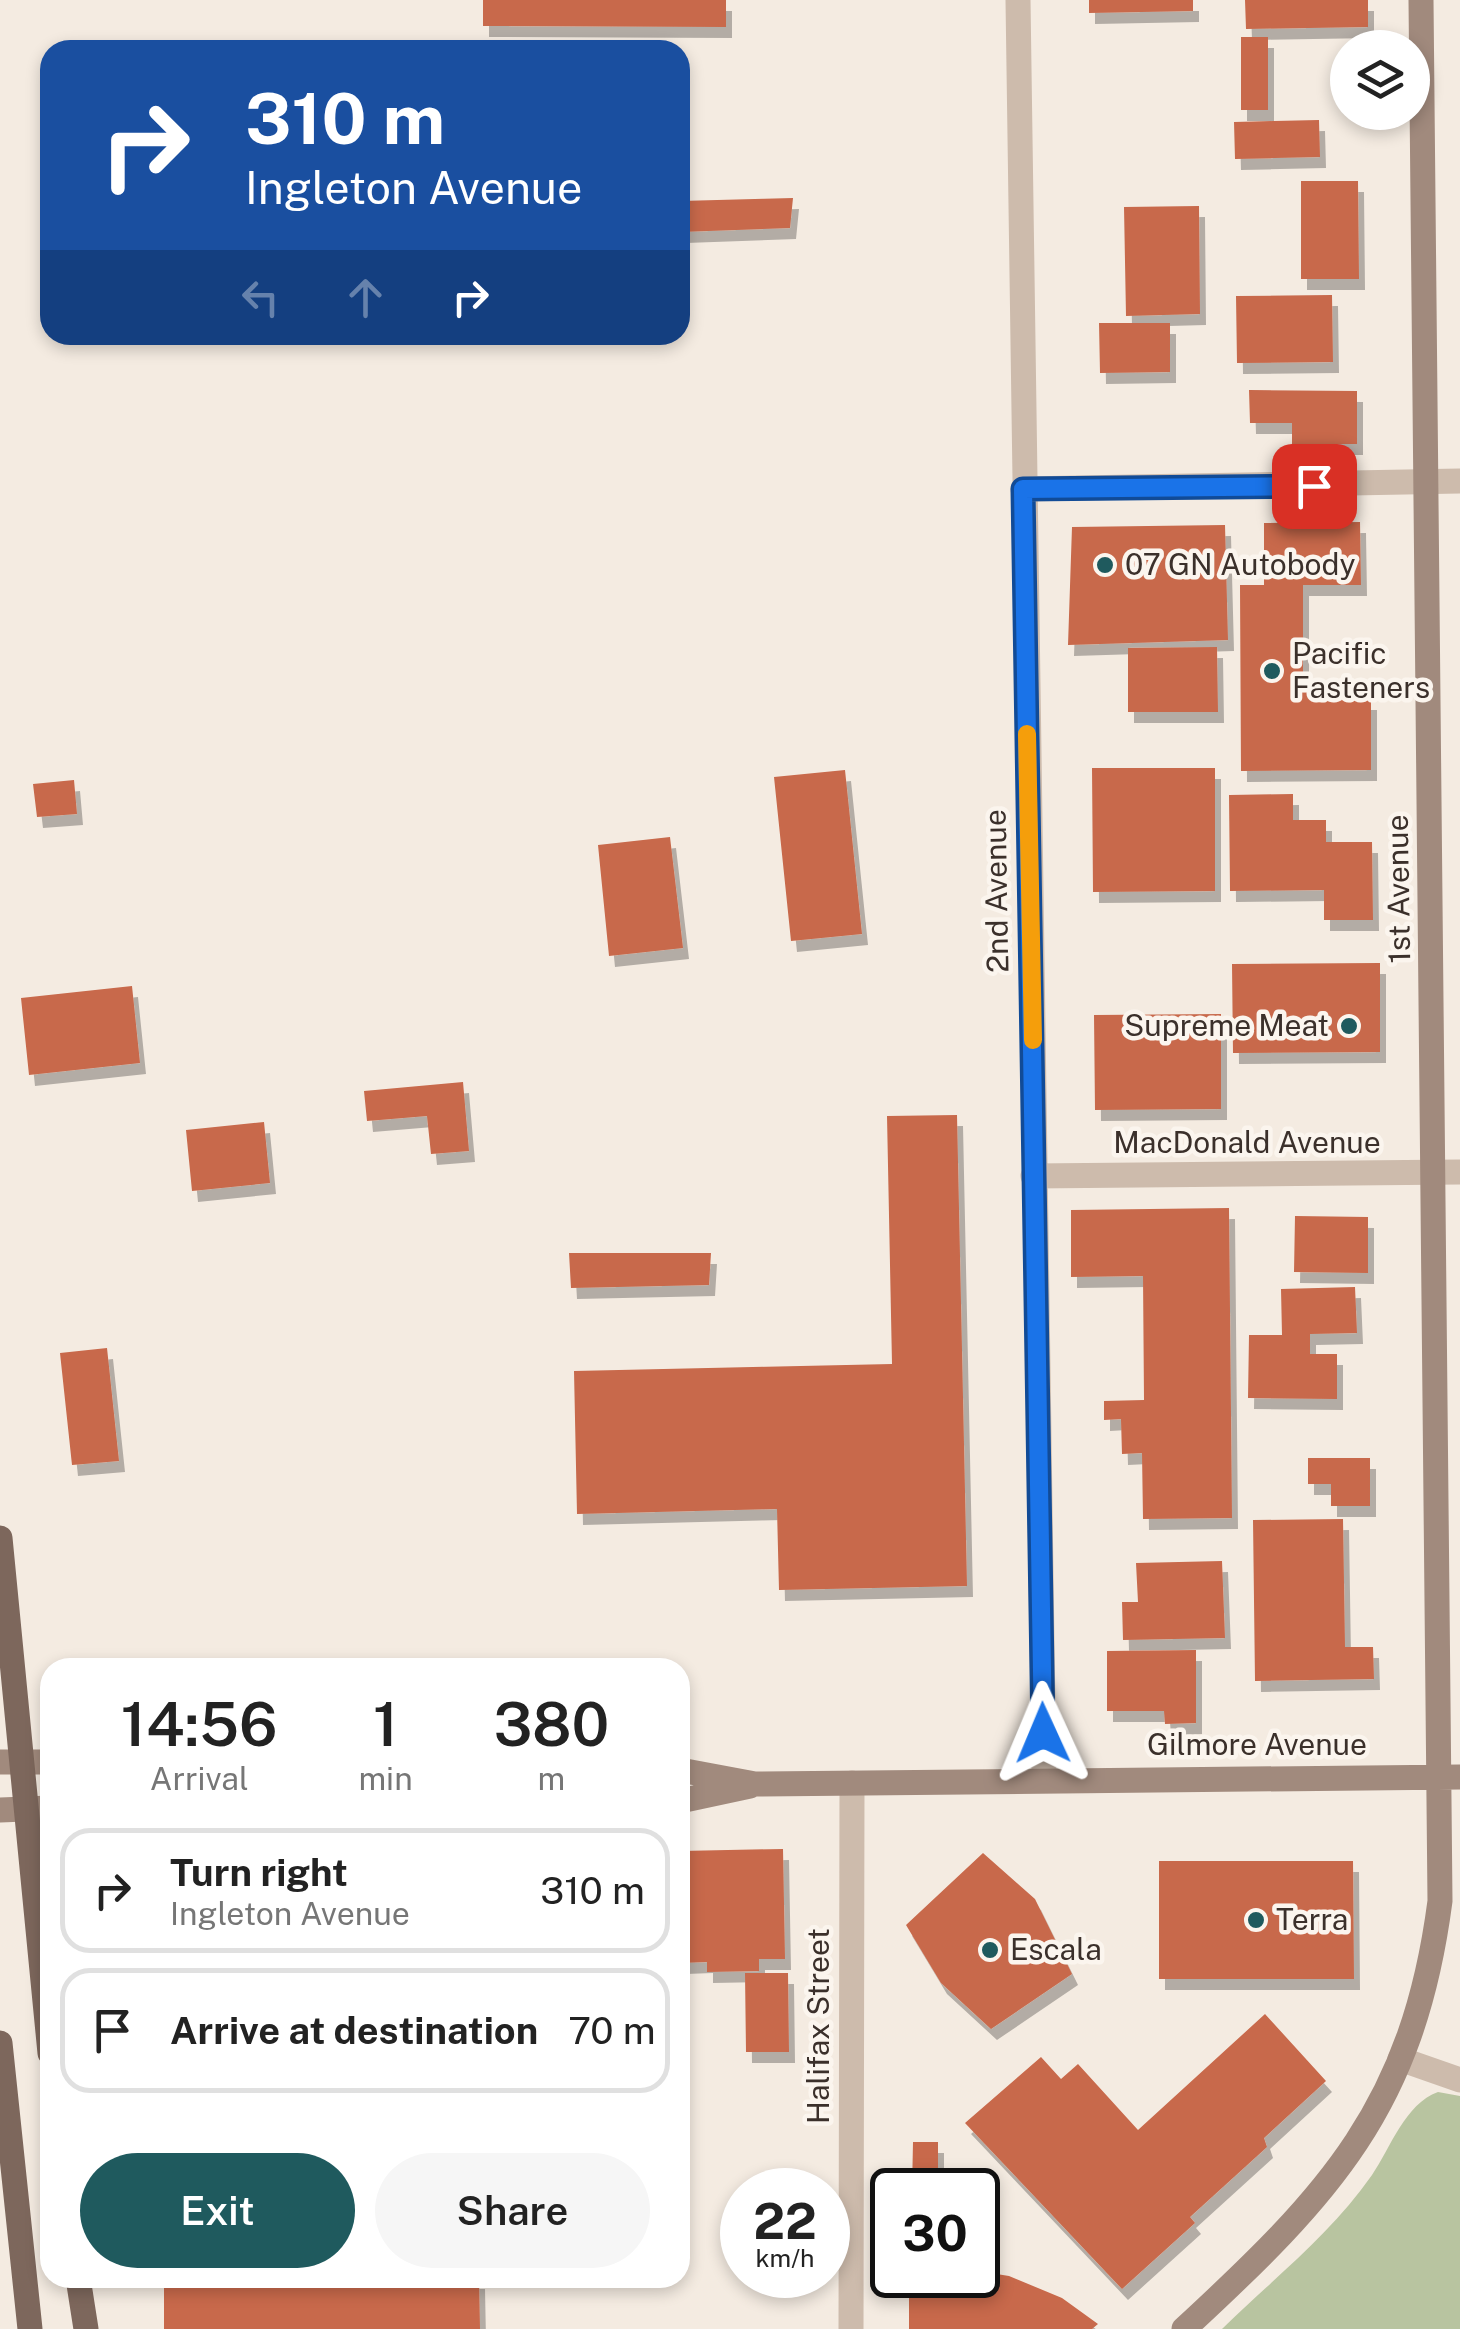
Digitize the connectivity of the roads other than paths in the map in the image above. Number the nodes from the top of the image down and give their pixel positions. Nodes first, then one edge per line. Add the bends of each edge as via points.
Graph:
1 (1018, 0) edge
2 (1421, 0) edge
3 (1460, 482) edge
4 (1427, 483) junction
5 (1023, 489) junction
6 (1447, 1173) edge
7 (1033, 1176) junction
8 (0, 1538) edge
9 (11, 1762) edge
10 (40, 1762) edge
11 (690, 1772) edge
12 (1451, 1777) edge
13 (1044, 1780) junction
14 (852, 1782) junction
15 (754, 1784) junction
16 (690, 1800) edge
17 (25, 1809) edge
18 (40, 1955) edge
19 (0, 2042) edge
20 (1400, 2059) junction
21 (1460, 2080) edge
22 (80, 2288) edge
23 (30, 2329) edge
24 (86, 2329) edge
25 (851, 2329) edge
26 (1184, 2329) edge

1 - 5 street, 2nd Avenue
2 - 4 street, 1st Avenue
3 - 4 street
4 - 5 street
4 - 6 street, 1st Avenue
5 - 7 street, 2nd Avenue
6 - 7 street, MacDonald Avenue
6 - 12 street, 1st Avenue
7 - 13 street, 2nd Avenue
8 - 9 main road
9 - 10 street
9 - 17 main road
11 - 15 street, Gilmore Avenue
12 - 13 street, Gilmore Avenue
12 - 20 street, 1st Avenue via 1434,1950
13 - 14 street, Gilmore Avenue
14 - 15 street, Gilmore Avenue
14 - 25 street, Halifax Street
15 - 16 street, Gilmore Avenue
17 - 18 main road
19 - 23 main road
20 - 21 street
20 - 26 street, 1st Avenue via 1367,2130 1334,2180
22 - 24 main road

